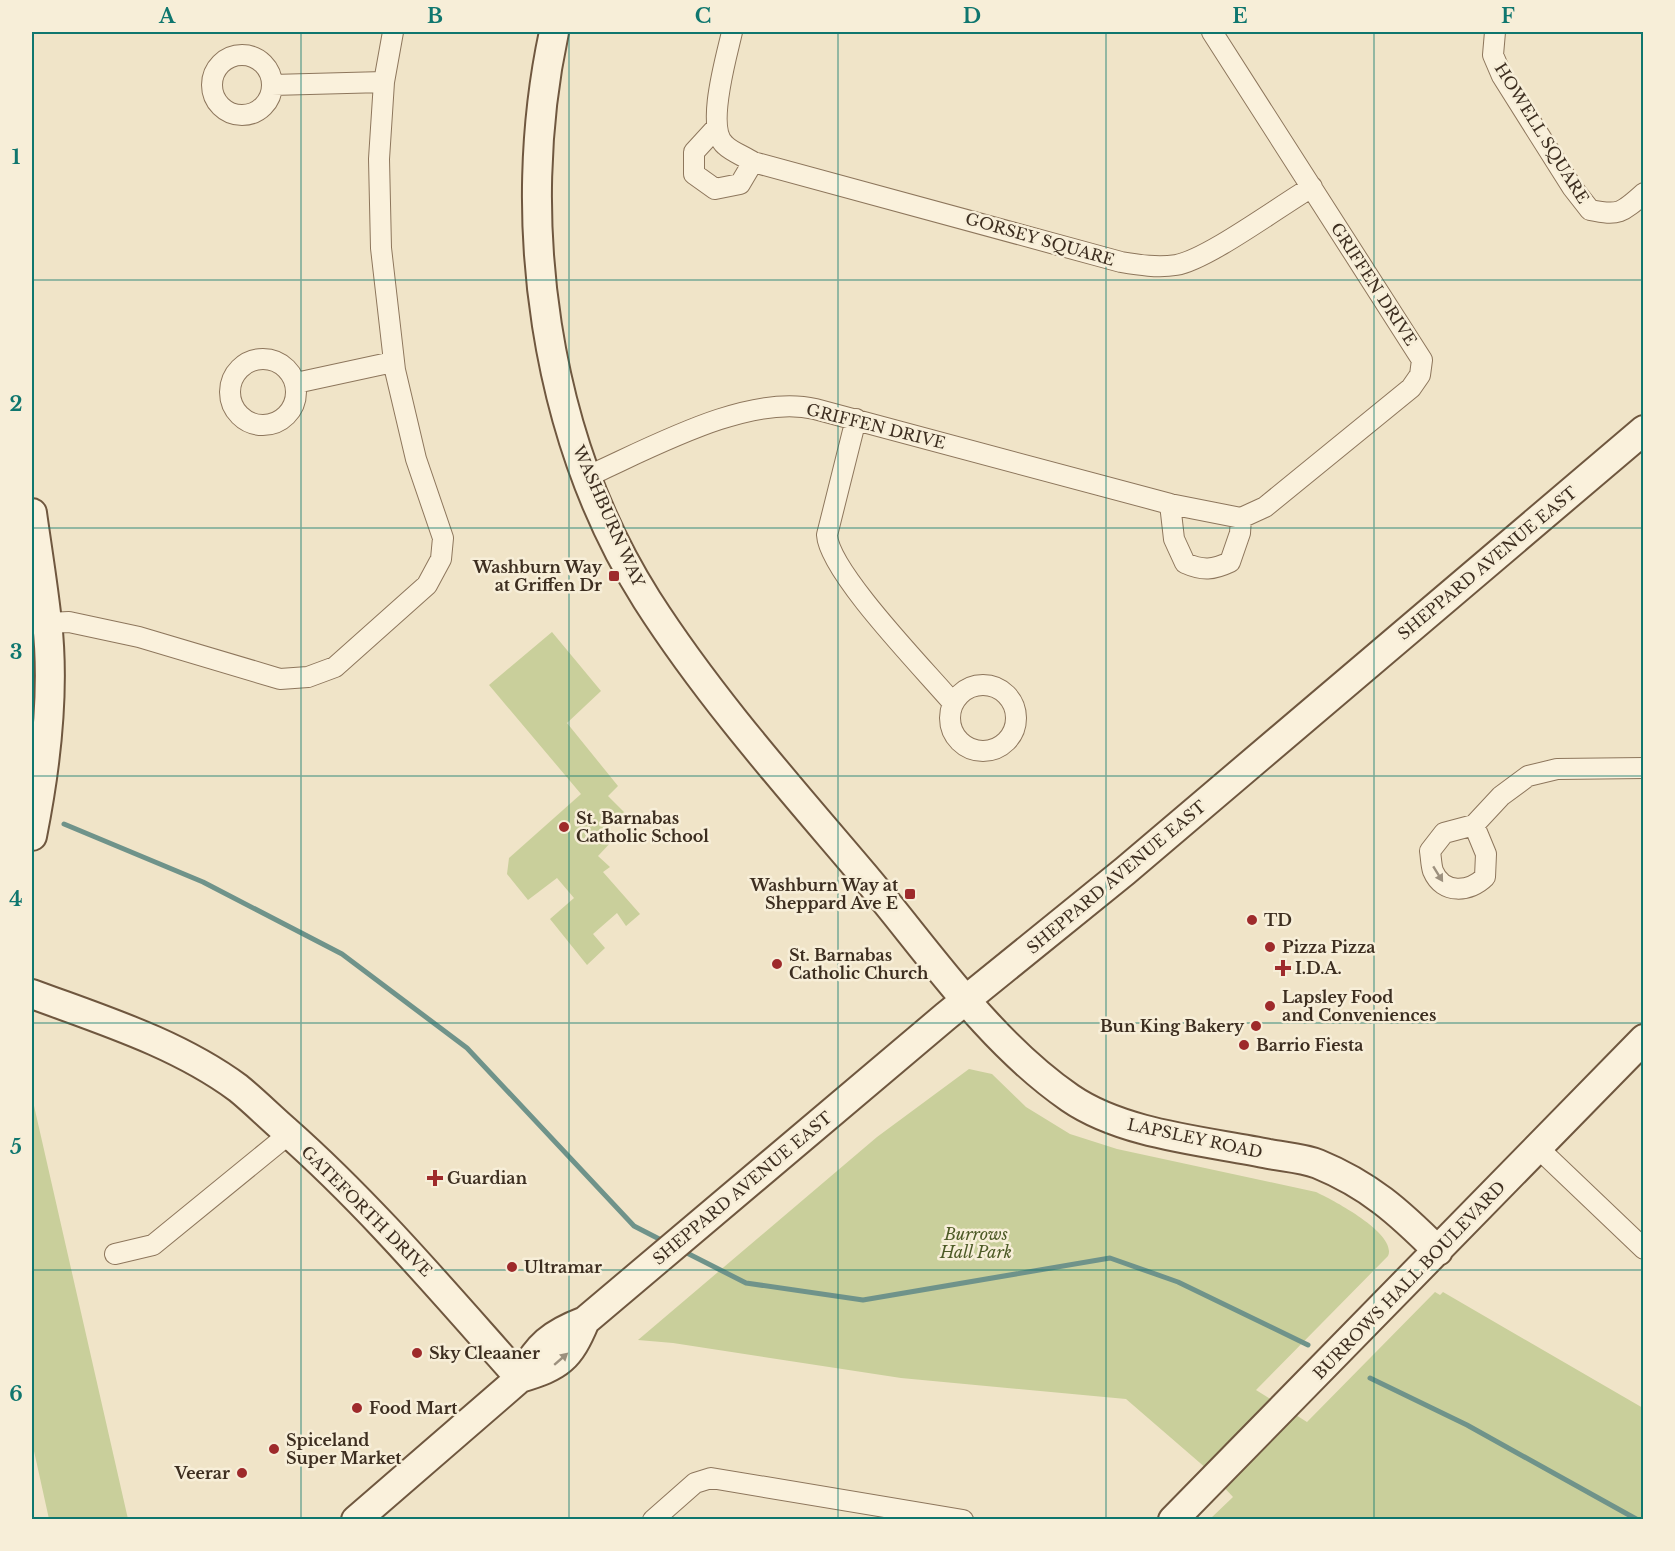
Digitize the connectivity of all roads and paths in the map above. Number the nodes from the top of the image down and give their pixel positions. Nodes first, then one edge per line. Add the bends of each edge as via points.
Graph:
1 (393, 32) edge
2 (554, 32) edge
3 (732, 32) edge
4 (1212, 32) edge
5 (1495, 32) edge
6 (384, 82) junction
7 (272, 85) dead end
8 (716, 128) junction
9 (753, 162) junction
10 (1312, 187) junction
11 (1644, 193) edge
12 (393, 362) junction
13 (296, 383) dead end
14 (855, 419) junction
15 (1644, 430) edge
16 (588, 477) junction
17 (1170, 504) junction
18 (32, 513) edge
19 (1241, 518) junction
20 (47, 623) junction
21 (953, 703) dead end
22 (1644, 768) edge
23 (1474, 825) dead end
24 (32, 836) edge
25 (32, 994) edge
26 (967, 999) junction
27 (1644, 1039) edge
28 (289, 1134) junction
29 (1537, 1147) junction
30 (1644, 1249) edge
31 (1437, 1251) junction
32 (115, 1254) dead end
33 (520, 1378) junction
34 (356, 1520) edge
35 (653, 1520) edge
36 (963, 1520) edge
37 (1173, 1520) edge

1 - 6 street
2 - 16 street, WASHBURN WAY via 544,79 538,161 538,255 559,388
3 - 8 street
4 - 10 street, GRIFFEN DRIVE
5 - 11 street, HOWELL SQUARE via 1492,55 1502,76 1590,210 1614,215
6 - 7 street
6 - 12 street via 379,159 381,248
8 - 9 street, GORSEY SQUARE via 723,144
8 - 9 street via 694,152 694,174 715,189 740,184
9 - 10 street, GORSEY SQUARE via 1121,262 1151,266 1178,265 1206,253
10 - 19 street, GRIFFEN DRIVE via 1414,345 1422,360 1420,375 1411,388 1284,492 1265,507
12 - 13 street
12 - 20 street via 416,459 443,538 441,559 427,585 335,667 308,677 280,679 140,637 69,622
14 - 16 street, GRIFFEN DRIVE via 802,406 755,409 723,418
14 - 17 street, GRIFFEN DRIVE
14 - 21 street via 827,544 844,576
15 - 26 street, SHEPPARD AVENUE EAST via 1125,871
16 - 26 street, WASHBURN WAY via 626,562 695,671
17 - 19 street, GRIFFEN DRIVE
17 - 19 street via 1174,538 1185,563 1200,569 1215,569 1230,562
18 - 20 street
20 - 24 street via 49,710
22 - 23 street via 1557,769 1528,776 1501,796
25 - 28 street, GATEFORTH DRIVE via 178,1052 237,1088
26 - 31 street, LAPSLEY ROAD via 1020,1057 1073,1100 1129,1126 1314,1163 1374,1192
26 - 33 street, SHEPPARD AVENUE EAST via 585,1321 573,1348 550,1369
27 - 29 street, BURROWS HALL BOULEVARD
28 - 32 street via 153,1245
28 - 33 street, GATEFORTH DRIVE via 326,1166 446,1291
29 - 30 street
29 - 31 street, BURROWS HALL BOULEVARD
31 - 37 street, BURROWS HALL BOULEVARD
33 - 34 street, SHEPPARD AVENUE EAST
35 - 36 street via 694,1483 711,1478

